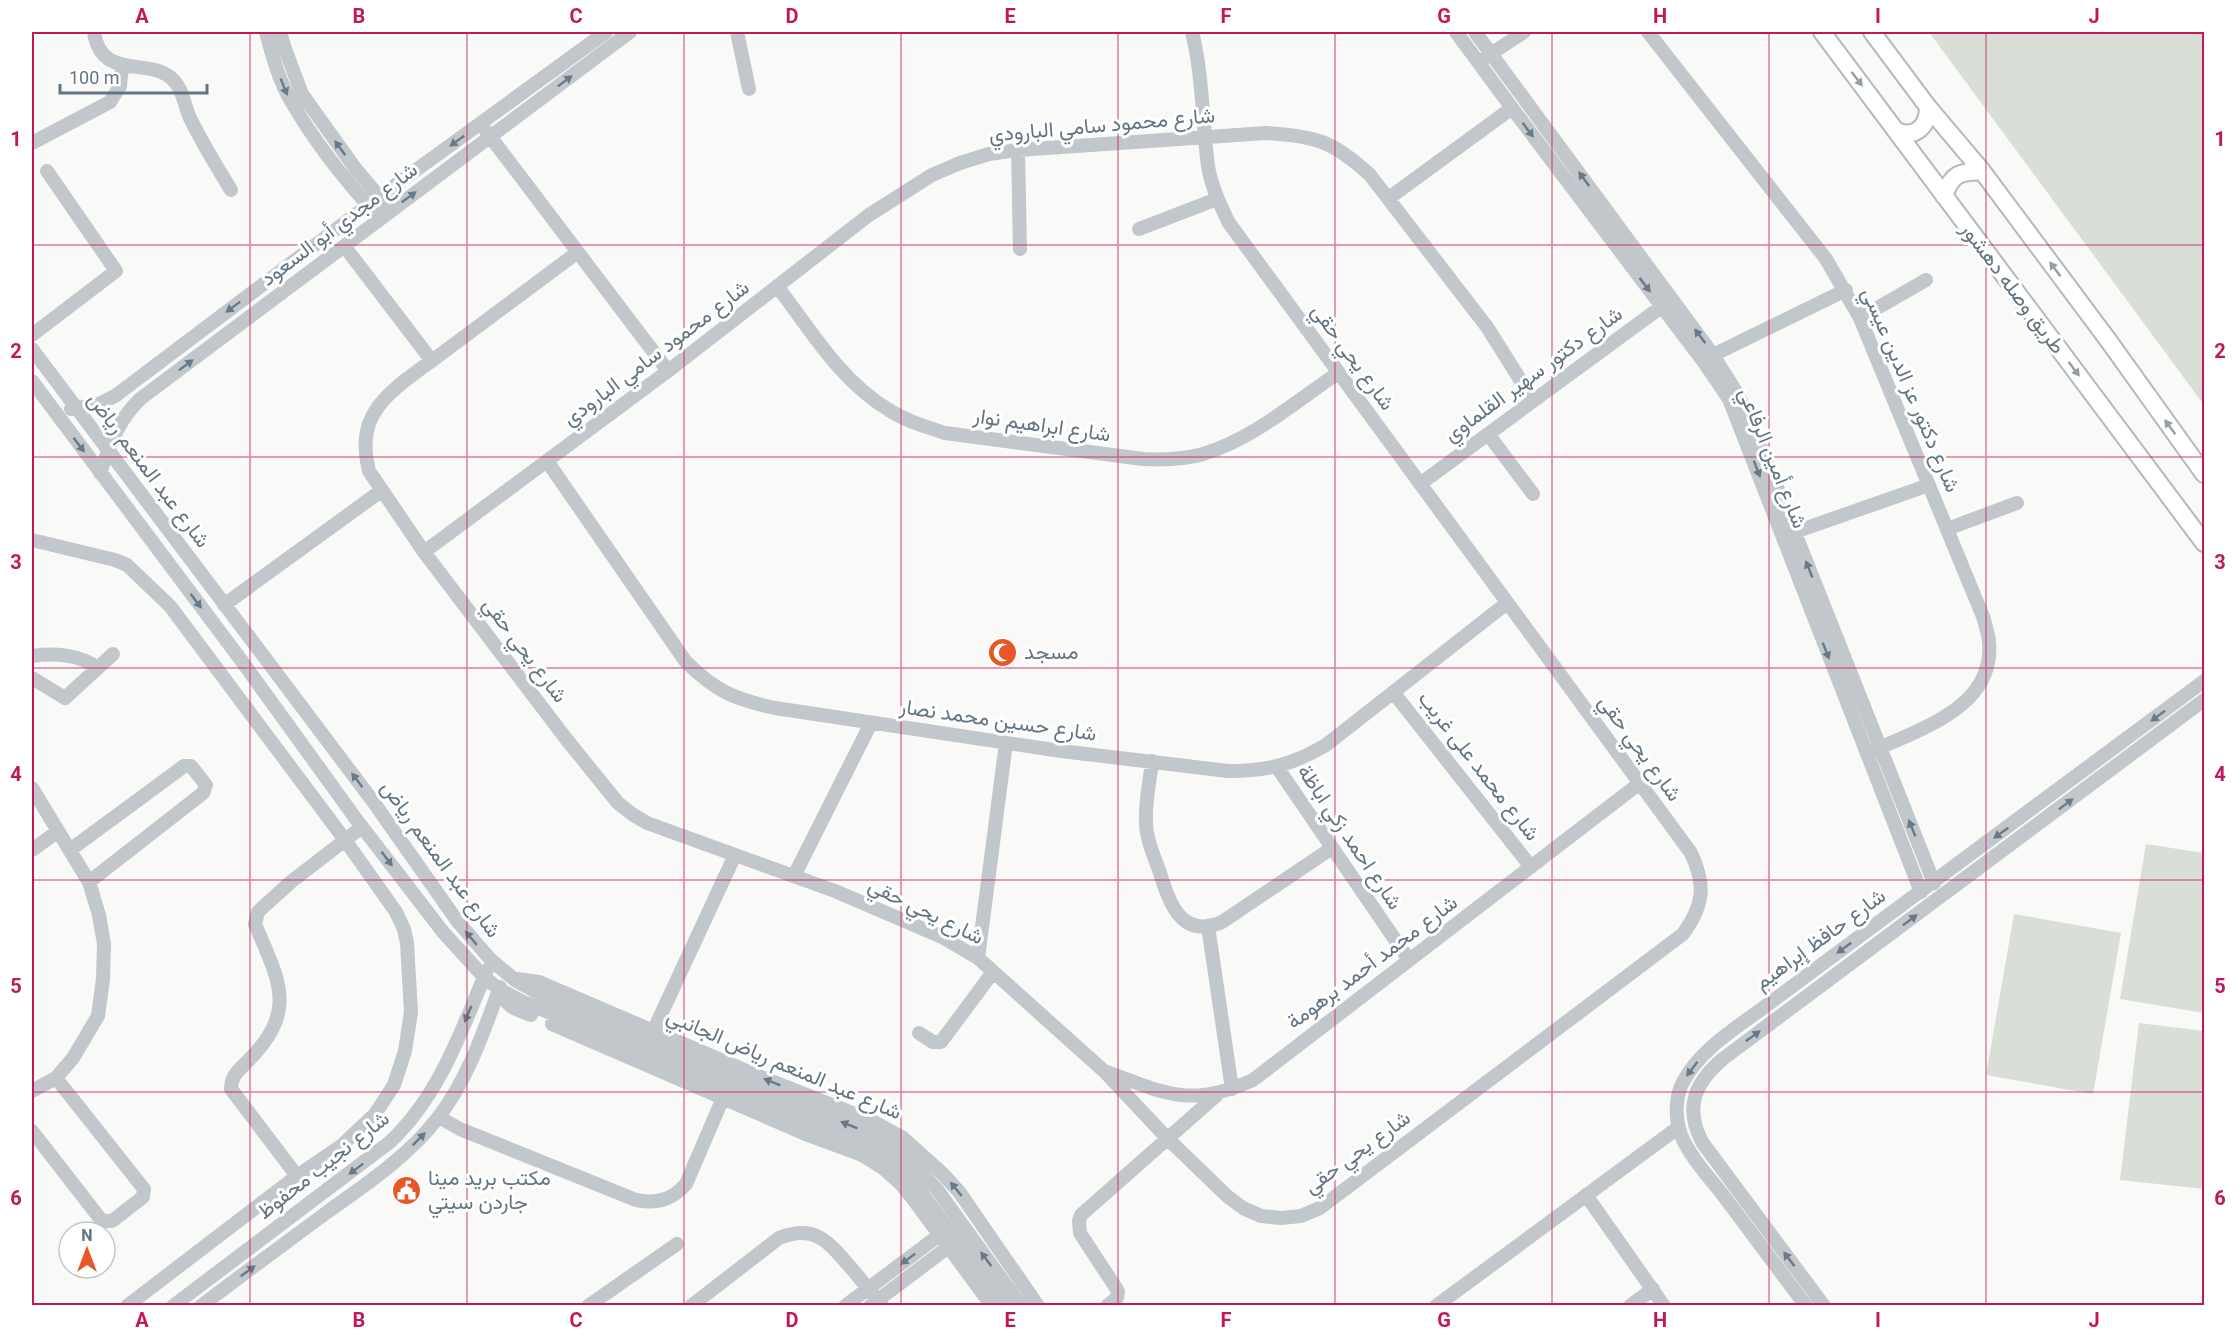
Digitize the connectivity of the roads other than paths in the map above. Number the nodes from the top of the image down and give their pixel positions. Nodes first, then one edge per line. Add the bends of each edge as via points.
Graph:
1 (94, 32) edge
2 (266, 32) edge
3 (280, 32) edge
4 (606, 32) edge
5 (630, 32) edge
6 (737, 32) edge
7 (1192, 32) edge
8 (1456, 32) edge
9 (1475, 32) edge
10 (1524, 32) edge
11 (1648, 32) edge
12 (1822, 32) edge
13 (1872, 32) edge
14 (1492, 54) junction
15 (1479, 62) junction
16 (122, 66) junction
17 (749, 89) dead end
18 (1928, 107) junction
19 (1512, 108) junction
20 (481, 124) junction
21 (1895, 130) junction
22 (491, 137) junction
23 (1207, 138) junction
24 (32, 143) edge
25 (1018, 150) junction
26 (47, 171) dead end
27 (1982, 171) junction
28 (231, 190) dead end
29 (1944, 196) junction
30 (1389, 198) junction
31 (1217, 199) junction
32 (374, 202) junction
33 (385, 214) junction
34 (1139, 229) dead end
35 (345, 247) junction
36 (1020, 249) dead end
37 (578, 252) junction
38 (1926, 280) dead end
39 (777, 286) junction
40 (1846, 290) junction
41 (1667, 303) junction
42 (1860, 318) junction
43 (32, 335) edge
44 (32, 349) edge
45 (1713, 355) junction
46 (432, 361) junction
47 (668, 371) junction
48 (1338, 373) junction
49 (141, 376) junction
50 (32, 381) edge
51 (153, 391) junction
52 (1733, 397) junction
53 (1533, 400) junction
54 (77, 408) junction
55 (53, 410) junction
56 (1488, 434) junction
57 (108, 450) junction
58 (547, 461) junction
59 (100, 473) junction
60 (2205, 474) edge
61 (1420, 484) junction
62 (1929, 485) junction
63 (381, 491) junction
64 (1533, 494) dead end
65 (2017, 503) dead end
66 (1947, 529) junction
67 (1795, 532) junction
68 (32, 540) edge
69 (2205, 543) edge
70 (424, 552) junction
71 (1507, 603) junction
72 (224, 605) junction
73 (1824, 627) junction
74 (258, 649) junction
75 (113, 654) dead end
76 (32, 656) edge
77 (241, 660) junction
78 (97, 669) junction
79 (32, 678) edge
80 (2204, 682) edge
81 (285, 685) junction
82 (1393, 692) junction
83 (265, 695) junction
84 (2205, 700) edge
85 (871, 723) junction
86 (1006, 743) junction
87 (1880, 748) junction
88 (1866, 754) junction
89 (1152, 761) junction
90 (1277, 767) junction
91 (1640, 783) junction
92 (32, 788) edge
93 (2020, 819) junction
94 (362, 827) junction
95 (57, 832) junction
96 (2029, 832) junction
97 (345, 840) junction
98 (1332, 848) junction
99 (32, 850) edge
100 (70, 850) junction
101 (735, 855) junction
102 (1531, 867) junction
103 (794, 876) junction
104 (89, 882) junction
105 (1934, 883) junction
106 (1921, 892) junction
107 (1208, 926) junction
108 (978, 958) junction
109 (491, 960) junction
110 (1409, 960) junction
111 (993, 972) junction
112 (510, 976) junction
113 (484, 977) junction
114 (500, 989) junction
115 (1767, 1005) junction
116 (1778, 1018) junction
117 (919, 1033) dead end
118 (652, 1036) junction
119 (1105, 1072) junction
120 (56, 1078) junction
121 (1232, 1089) junction
122 (32, 1091) edge
123 (1218, 1094) junction
124 (723, 1098) junction
125 (439, 1116) junction
126 (1679, 1127) junction
127 (32, 1131) edge
128 (1167, 1138) junction
129 (919, 1160) junction
130 (297, 1176) junction
131 (1586, 1195) junction
132 (971, 1211) junction
133 (1762, 1223) junction
134 (980, 1224) junction
135 (949, 1228) junction
136 (1750, 1232) junction
137 (957, 1240) junction
138 (677, 1244) dead end
139 (868, 1288) junction
140 (1653, 1289) junction
141 (1016, 1298) edge
142 (186, 1299) edge
143 (205, 1304) edge
144 (876, 1304) edge
145 (127, 1305) edge
146 (588, 1305) edge
147 (691, 1305) edge
148 (845, 1305) edge
149 (992, 1305) edge
150 (1038, 1305) edge
151 (1107, 1305) edge
152 (1436, 1305) edge
153 (1630, 1305) edge
154 (1665, 1305) edge
155 (1806, 1305) edge
156 (1824, 1305) edge

1 - 16 street via 107,58
2 -> 32 street via 290,100 344,177
32 -> 3 street via 302,94
4 - 20 street, شارع مجدي أبو السعود
22 -> 5 street, شارع مجدي أبو السعود
6 - 17 street
7 - 23 street, شارع يحي حقي
8 - 15 street, شارع أمين الرفاعي
9 - 14 street, شارع أمين الرفاعي
10 - 14 street
11 - 40 street, شارع دكتور عز الدين عيسي via 1826,259
12 -> 21 main road, طريق وصله دهشور
13 - 18 main road
14 - 15 street
41 -> 14 street, شارع أمين الرفاعي
15 - 19 street, شارع أمين الرفاعي
16 - 24 street via 120,86 110,102
16 - 28 street via 158,71 171,78
18 - 21 main road via 1923,127 1913,133
18 - 27 main road
19 - 30 street
19 -> 41 street, شارع أمين الرفاعي
20 - 22 street
20 -> 32 street, شارع مجدي أبو السعود
21 - 29 main road, طريق وصله دهشور
33 -> 22 street, شارع مجدي أبو السعود
22 - 37 street
23 - 25 street, شارع محمود سامي البارودي
23 - 30 street, شارع محمود سامي البارودي via 1266,133 1323,141 1349,156
23 - 31 street, شارع يحي حقي via 1208,167
25 - 36 street
25 - 39 street, شارع محمود سامي البارودي via 979,157 932,175 869,215
26 - 43 street via 116,271
27 - 29 main road via 1956,175
60 -> 27 main road
29 -> 69 main road, طريق وصله دهشور
30 - 53 street, شارع محمود سامي البارودي via 1487,327
31 - 34 street
31 - 48 street, شارع يحي حقي via 1229,223
32 - 33 street
32 -> 49 street, شارع مجدي أبو السعود
33 - 35 street, شارع مجدي أبو السعود
35 - 46 street
51 -> 35 street, شارع مجدي أبو السعود
37 - 46 street, شارع يحي حقي
37 - 47 street
38 - 42 street
39 - 47 street, شارع محمود سامي البارودي
39 - 48 street, شارع ابراهيم نوار via 865,393 889,411 945,433 1172,460 1229,445
40 - 42 street, شارع دكتور عز الدين عيسي
40 - 45 street
45 -> 41 street, شارع أمين الرفاعي
41 - 52 street, شارع أمين الرفاعي via 1706,365
41 - 53 street, شارع دكتور سهير القلماوي
42 - 62 street, شارع دكتور عز الدين عيسي
44 - 54 street, شارع عبد المنعم رياض
45 - 52 street, شارع أمين الرفاعي
46 - 63 street, شارع يحي حقي via 385,398 368,425 365,456
47 - 58 street, شارع محمود سامي البارودي
48 - 61 street, شارع يحي حقي
49 - 51 street
49 - 54 street, شارع مجدي أبو السعود via 106,401
50 - 55 street, شارع عبد المنعم رياض
51 - 57 street, شارع مجدي أبو السعود via 140,399 120,422
52 - 67 street, شارع أمين الرفاعي
52 -> 73 street, شارع أمين الرفاعي
53 - 56 street, شارع دكتور سهير القلماوي
54 - 55 street, شارع مجدي أبو السعود
54 - 57 street, شارع عبد المنعم رياض
55 -> 59 street, شارع عبد المنعم رياض
56 - 61 street, شارع دكتور سهير القلماوي
56 - 64 street
57 - 59 street, شارع مجدي أبو السعود
57 - 72 street, شارع عبد المنعم رياض
58 - 70 street, شارع محمود سامي البارودي
58 - 85 street, شارع حسين محمد نصار via 686,662 704,679 724,693 750,702
59 -> 77 street, شارع عبد المنعم رياض
61 - 71 street, شارع يحي حقي
62 - 66 street, شارع دكتور عز الدين عيسي
62 - 67 street
63 - 70 street, شارع يحي حقي
63 - 72 street
65 - 66 street
66 - 87 street, شارع دكتور عز الدين عيسي via 1984,619 1988,664 1979,686 1965,704
73 -> 67 street, شارع أمين الرفاعي
68 - 97 street via 114,560 136,572 170,606
70 - 101 street, شارع يحي حقي via 618,803 647,823
71 - 82 street, شارع حسين محمد نصار
71 - 91 street, شارع يحي حقي
72 - 74 street, شارع عبد المنعم رياض
73 - 87 street, شارع أمين الرفاعي
73 -> 88 street, شارع أمين الرفاعي
74 - 77 street via 254,658
74 - 81 street, شارع عبد المنعم رياض
75 - 78 street
76 - 78 street via 62,655 89,662
77 - 83 street, شارع عبد المنعم رياض
78 - 79 street via 65,698
80 -> 93 street, شارع حافظ إبراهيم
81 - 83 street via 273,683
109 -> 81 street, شارع عبد المنعم رياض via 458,922
82 - 90 street, شارع حسين محمد نصار via 1326,745 1303,759
82 - 102 street, شارع محمد على غريب
83 - 94 street, شارع عبد المنعم رياض
96 -> 84 street, شارع حافظ إبراهيم
85 - 86 street, شارع حسين محمد نصار
85 - 103 street
86 - 89 street, شارع حسين محمد نصار
86 - 108 street
87 - 88 street, شارع دكتور عز الدين عيسي
105 -> 87 street, شارع أمين الرفاعي
88 - 106 street, شارع أمين الرفاعي
89 - 90 street, شارع حسين محمد نصار via 1228,771
89 - 107 street via 1146,811 1151,847 1174,910 1189,923
90 - 98 street, شارع احمد زكي اباظة
91 - 102 street, شارع محمد أحمد برهومة
91 - 128 street, شارع يحي حقي via 1698,868 1702,885 1700,903 1689,927 1320,1208 1301,1216 1281,1218 1261,1216 1243,1208
92 - 95 street
93 - 96 street
93 -> 105 street, شارع حافظ إبراهيم
94 - 97 street
94 -> 113 street, شارع عبد المنعم رياض via 443,933
95 - 99 street
95 - 100 street
116 -> 96 street, شارع حافظ إبراهيم
97 - 130 street via 404,929 411,1012 405,1051 385,1101 341,1146
97 - 130 street via 258,912 255,924 279,979 279,1018 264,1045 233,1076 231,1083 231,1089
98 - 107 street via 1228,918
98 - 110 street, شارع احمد زكي اباظة
100 - 104 street
100 - 104 street via 184,766 191,766 206,785 203,793
101 - 103 street, شارع يحي حقي
101 - 118 street
102 - 110 street, شارع محمد أحمد برهومة
103 - 108 street, شارع يحي حقي via 906,920
104 - 120 street via 104,944 98,1017
105 - 106 street, شارع حافظ إبراهيم
106 -> 115 street, شارع حافظ إبراهيم
107 - 121 street
108 - 111 street, شارع يحي حقي
109 - 112 street, شارع عبد المنعم رياض
109 - 113 street, شارع نجيب محفوظ
110 - 121 street, شارع محمد أحمد برهومة via 1253,1080
111 - 117 street via 941,1042
111 - 119 street, شارع يحي حقي
112 - 114 street, شارع نجيب محفوظ
112 - 118 street, شارع عبد المنعم رياض via 544,996
113 - 114 street, شارع عبد المنعم رياض
113 -> 142 street, شارع نجيب محفوظ via 434,1089 407,1126
114 - 124 street via 509,1006
114 - 125 street, شارع نجيب محفوظ via 469,1064
114 - 135 street, شارع عبد المنعم رياض via 776,1111 864,1144 898,1166
115 - 116 street
115 -> 126 street, شارع حافظ إبراهيم via 1691,1069 1677,1100
133 -> 116 street, شارع حافظ إبراهيم via 1702,1142 1695,1129 1693,1101 1697,1088 1713,1067
129 -> 118 street, شارع عبد المنعم رياض via 871,1134 745,1085
119 - 123 street, شارع محمد أحمد برهومة via 1165,1093
119 - 128 street, شارع يحي حقي
120 - 122 street
120 - 127 street via 144,1188 143,1197 112,1221 102,1221
121 - 123 street, شارع محمد أحمد برهومة
123 - 128 street
124 - 125 street via 686,1184 659,1202 636,1200 460,1129
124 - 135 street via 862,1155 883,1168
143 -> 125 street, شارع نجيب محفوظ via 392,1164
126 - 131 street
126 - 136 street, شارع حافظ إبراهيم via 1688,1148
128 - 151 street via 1081,1215 1080,1233 1118,1291 1117,1298
132 -> 129 street via 960,1193
129 - 135 street, شارع عبد المنعم رياض via 936,1188
130 - 145 street
131 - 140 street
131 - 152 street
132 - 134 street
132 - 135 street
133 - 136 street
156 -> 133 street, شارع حافظ إبراهيم
134 - 137 street
134 - 141 street
135 - 137 street, شارع عبد المنعم رياض
135 -> 139 street
136 - 155 street, شارع حافظ إبراهيم
137 - 141 street, شارع عبد المنعم رياض
137 - 144 street
137 - 149 street
138 - 146 street
139 - 144 street
139 - 147 street via 829,1243 812,1233 791,1233
139 - 148 street
140 - 153 street
140 - 154 street
141 - 150 street
142 - 143 street

